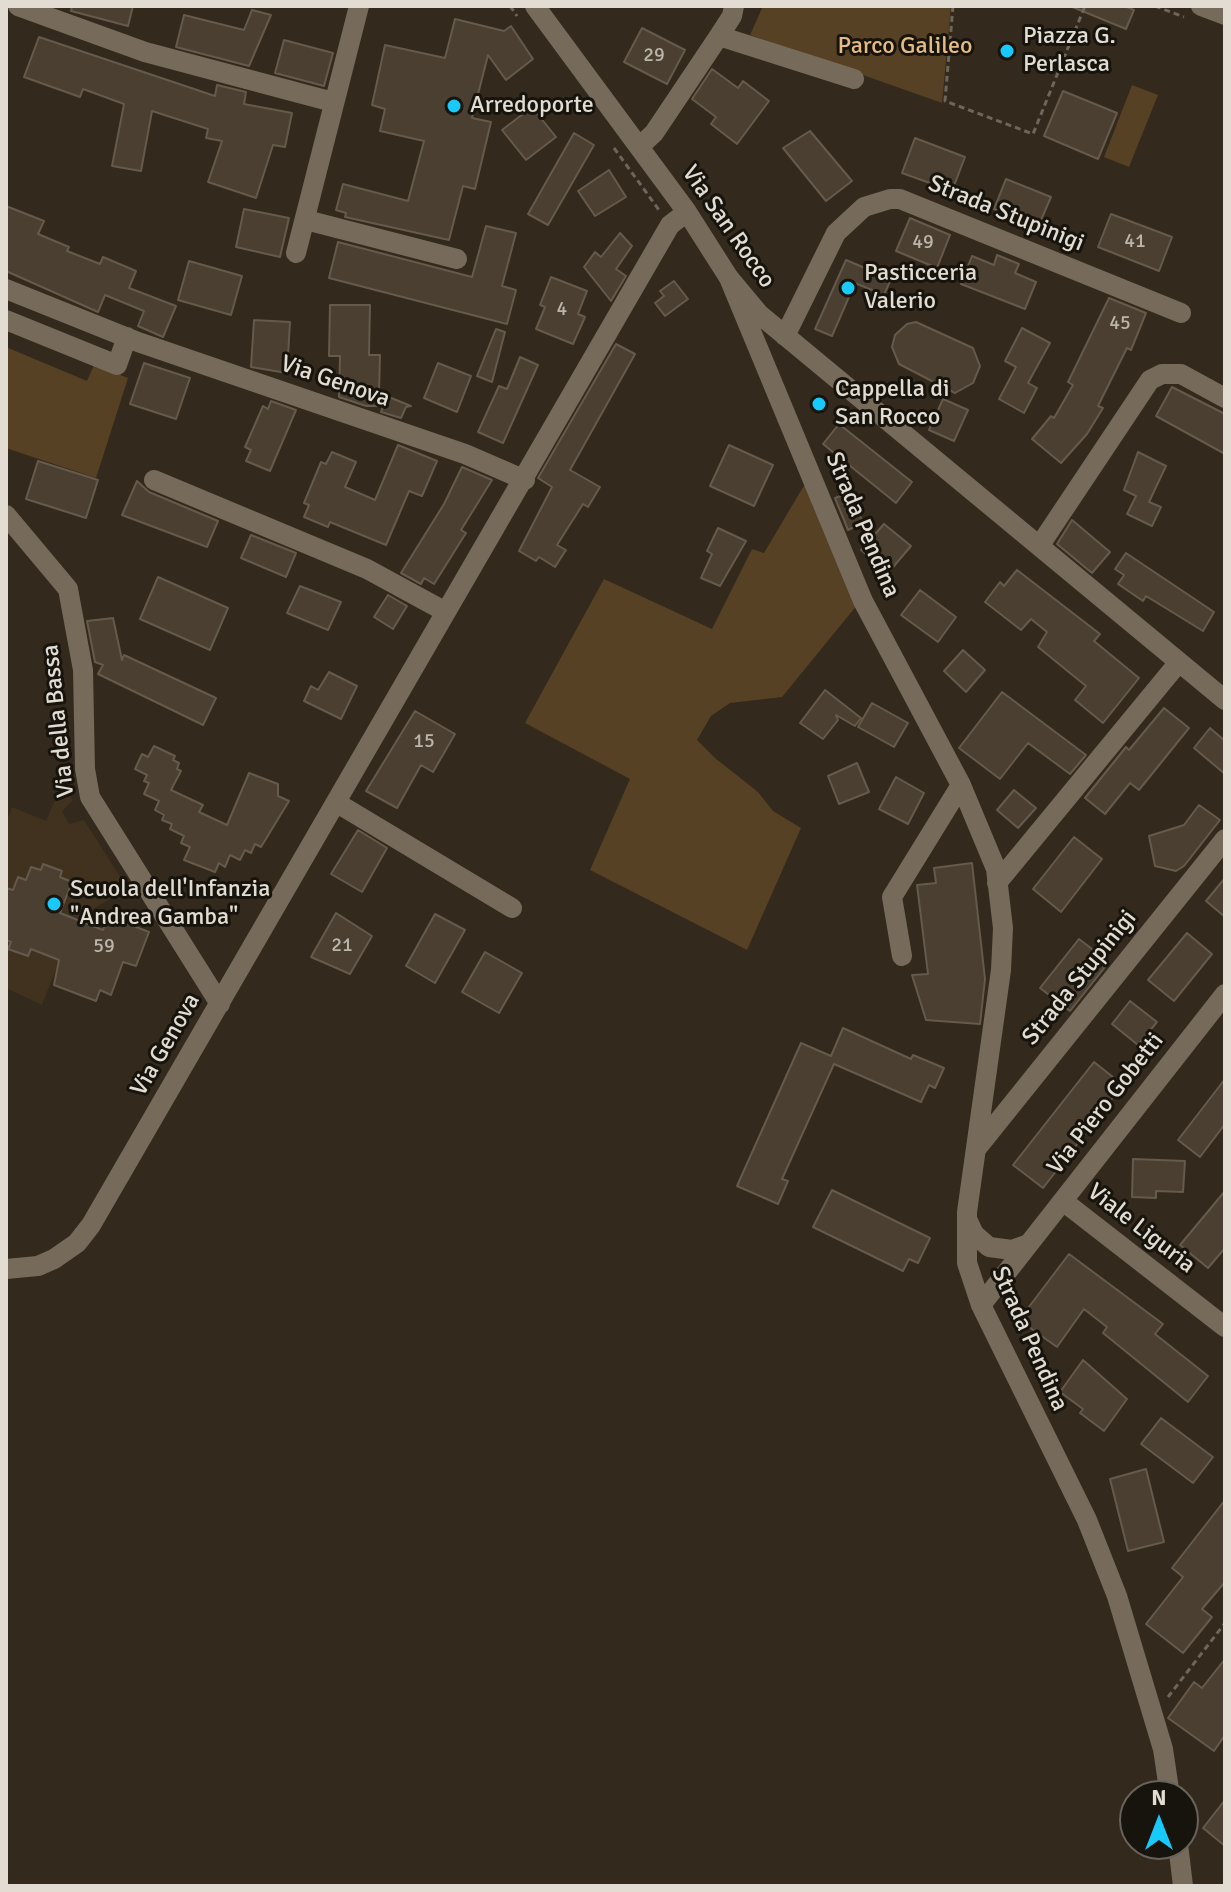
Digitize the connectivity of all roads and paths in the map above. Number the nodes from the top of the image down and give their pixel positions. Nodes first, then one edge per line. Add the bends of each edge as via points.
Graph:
1 (18, 6) edge
2 (359, 6) edge
3 (535, 6) edge
4 (734, 6) edge
5 (953, 6) edge
6 (1085, 6) edge
7 (1201, 6) edge
8 (1225, 15) edge
9 (719, 36) junction
10 (854, 79) dead end
11 (333, 102) junction
12 (639, 147) junction
13 (687, 212) junction
14 (306, 220) junction
15 (296, 253) dead end
16 (457, 259) dead end
17 (729, 278) junction
18 (6, 289) edge
19 (1181, 313) dead end
20 (6, 320) edge
21 (785, 336) junction
22 (127, 337) junction
23 (1225, 398) edge
24 (154, 480) dead end
25 (525, 480) junction
26 (6, 515) edge
27 (1040, 545) junction
28 (446, 612) junction
29 (1179, 662) junction
30 (1225, 700) edge
31 (961, 785) junction
32 (337, 803) junction
33 (1225, 839) edge
34 (997, 883) junction
35 (512, 908) dead end
36 (902, 956) dead end
37 (1225, 994) edge
38 (220, 1004) junction
39 (975, 1149) junction
40 (1063, 1201) junction
41 (966, 1217) junction
42 (1026, 1245) junction
43 (6, 1269) edge
44 (981, 1305) junction
45 (1225, 1327) edge
46 (1225, 1623) edge
47 (1153, 1716) junction
48 (1167, 1780) edge
49 (1180, 1860) edge
50 (1185, 1860) edge
51 (1183, 1886) edge
52 (1199, 1886) edge

1 - 11 street via 145,52
2 - 11 street
3 - 12 street, Via San Rocco
4 - 9 street
5 - 6 path via 945,101 1033,134
7 - 8 street
9 - 10 street
9 - 12 street
11 - 14 street
12 - 13 street, Via San Rocco
13 - 17 street, Via San Rocco
13 - 25 street, Via Genova via 670,225
14 - 15 street
14 - 16 street
17 - 21 street, Via San Rocco
17 - 31 street, Strada Pendina via 863,601
18 - 22 street, Via Genova
19 - 21 street, Strada Stupinigi via 890,199 864,207 836,233
20 - 22 street via 117,365
21 - 27 street, Via San Rocco
22 - 25 street, Via Genova via 465,454
23 - 27 street via 1181,374 1150,380
24 - 28 street via 367,569
25 - 28 street, Via Genova
26 - 38 street, Via della Bassa via 68,589 83,670 90,797
27 - 29 street
28 - 32 street, Via Genova
29 - 30 street
29 - 34 street
31 - 34 street, Strada Pendina via 987,840
31 - 36 street via 892,897
32 - 35 street
32 - 38 street, Via Genova
33 - 39 street, Strada Stupinigi
34 - 39 street, Strada Pendina via 1001,970
37 - 40 street, Via Piero Gobetti
38 - 43 street, Via Genova via 77,1243 38,1266
39 - 41 street, Strada Pendina
40 - 42 street, Via Piero Gobetti
40 - 45 street, Viale Liguria
41 - 42 street via 989,1247 1012,1250
41 - 44 street, Strada Pendina via 967,1263
42 - 44 street, Via Piero Gobetti
44 - 47 street, Strada Pendina via 1087,1520 1117,1596
46 - 47 path
47 - 48 street, Strada Pendina
49 - 51 street
50 - 52 street

